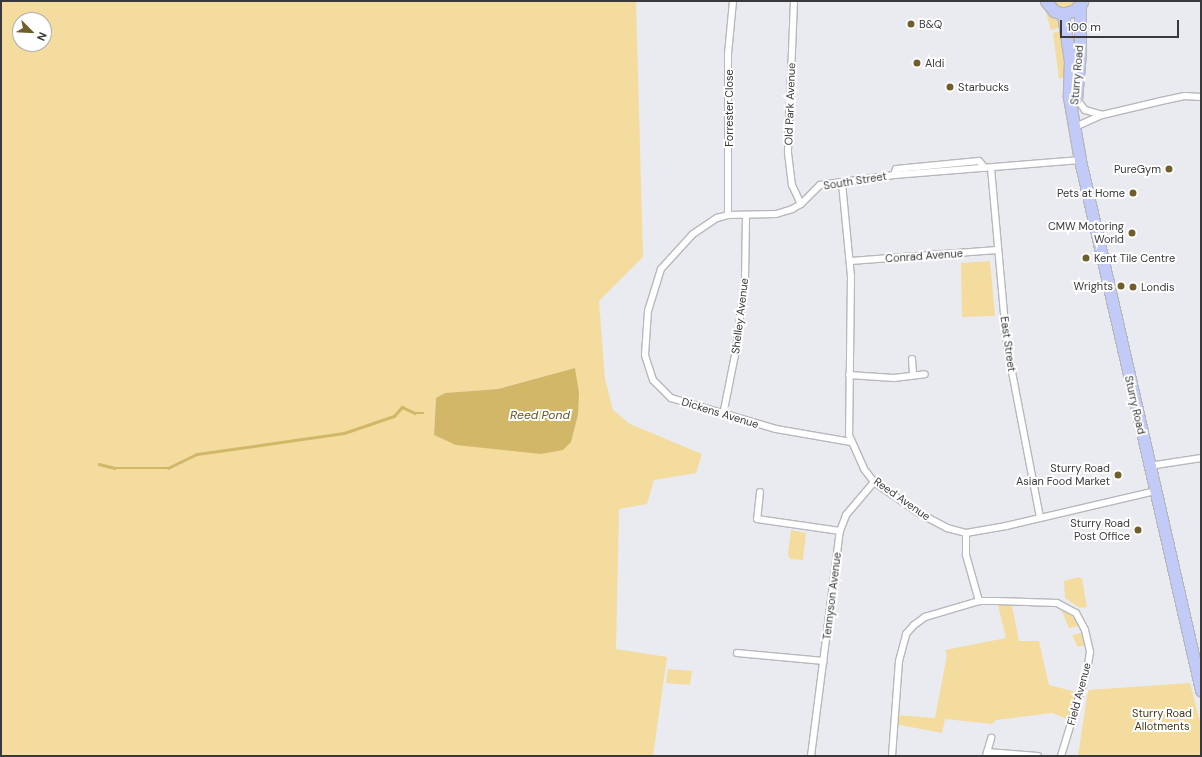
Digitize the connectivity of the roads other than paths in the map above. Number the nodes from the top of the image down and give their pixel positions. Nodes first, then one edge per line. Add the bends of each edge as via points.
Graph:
1 (734, 1) edge
2 (794, 1) edge
3 (1046, 1) edge
4 (1081, 3) edge
5 (1063, 14) junction
6 (1201, 97) edge
7 (1076, 98) junction
8 (1102, 116) junction
9 (1074, 123) junction
10 (1080, 160) junction
11 (988, 168) junction
12 (842, 183) junction
13 (801, 204) junction
14 (728, 215) junction
15 (746, 215) junction
16 (998, 250) junction
17 (850, 261) junction
18 (912, 359) dead end
19 (926, 374) dead end
20 (849, 375) junction
21 (913, 375) junction
22 (723, 416) junction
23 (851, 442) junction
24 (1201, 458) edge
25 (1149, 466) junction
26 (874, 482) junction
27 (1155, 491) junction
28 (760, 492) dead end
29 (1040, 518) junction
30 (840, 532) junction
31 (966, 533) junction
32 (979, 601) junction
33 (738, 653) dead end
34 (824, 661) junction
35 (1201, 690) edge
36 (990, 738) dead end
37 (987, 754) edge
38 (811, 756) edge
39 (892, 756) edge
40 (1038, 756) edge
41 (1061, 756) edge

1 - 14 street, Forrester Close via 728,54
2 - 13 street, Old Park Avenue via 788,153 792,185
3 - 5 highway via 1054,11
4 - 5 highway, Sturry Road via 1070,13
4 - 7 highway, Sturry Road
5 - 9 highway, Sturry Road via 1069,43 1069,97
6 - 8 street via 1184,96
7 - 8 street via 1085,110
7 - 9 highway, Sturry Road
8 - 9 street
9 - 10 highway, Sturry Road
10 - 11 street, South Street
10 - 25 highway, Sturry Road
11 - 12 street, South Street via 894,175
11 - 16 street, East Street
12 - 13 street, South Street via 820,185
12 - 17 street, Reed Avenue
13 - 15 street, South Street via 776,214
14 - 15 street, South Street
14 - 22 street, Dickens Avenue via 717,218 693,234 661,269 648,311 645,355 653,380 671,398
15 - 22 street, Shelley Avenue via 745,280 736,350
16 - 17 street, Conrad Avenue
16 - 29 street, East Street via 1007,346
17 - 20 street, Reed Avenue
18 - 21 street
19 - 21 street
20 - 21 street via 894,378
20 - 23 street, Reed Avenue
22 - 23 street, Dickens Avenue via 776,429
23 - 26 street, Reed Avenue via 864,469
24 - 25 street
25 - 27 highway, Sturry Road
26 - 30 street, Tennyson Avenue via 846,515
26 - 31 street, Reed Avenue via 919,513 947,528
27 - 29 street, Reed Avenue
27 - 35 highway, Sturry Road
28 - 30 street via 757,519
29 - 31 street, Reed Avenue
30 - 34 street, Tennyson Avenue
31 - 32 street via 966,555
32 - 39 street, Field Avenue via 925,617 906,634 899,660
32 - 41 street, Field Avenue via 1057,603 1076,613 1081,622 1090,652 1083,685
33 - 34 street
34 - 38 street, Tennyson Avenue
36 - 37 street
37 - 40 street

